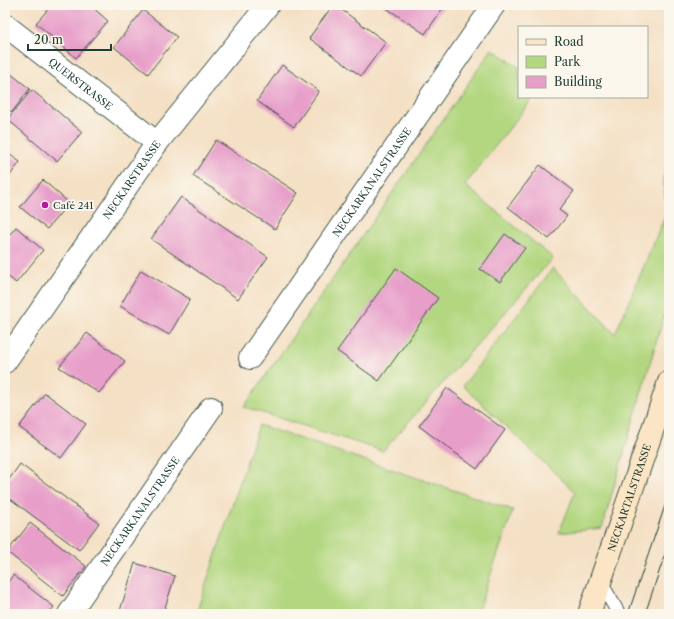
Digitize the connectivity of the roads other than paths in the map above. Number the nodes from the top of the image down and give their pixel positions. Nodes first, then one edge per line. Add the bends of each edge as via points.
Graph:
1 (268, 5) edge
2 (494, 5) edge
3 (5, 25) edge
4 (157, 143) junction
5 (250, 358) dead end
6 (5, 362) edge
7 (669, 382) edge
8 (212, 408) dead end
9 (600, 582) junction
10 (69, 614) edge
11 (590, 614) edge
12 (619, 614) edge

1 - 4 street, NECKARSTRASSE
2 - 5 street, NECKARKANALSTRASSE
3 - 4 street, QUERSTRASSE
4 - 6 street, NECKARSTRASSE
7 - 9 main road, NECKARTALSTRASSE
8 - 10 street, NECKARKANALSTRASSE
9 - 11 main road, NECKARTALSTRASSE
9 - 12 lane

